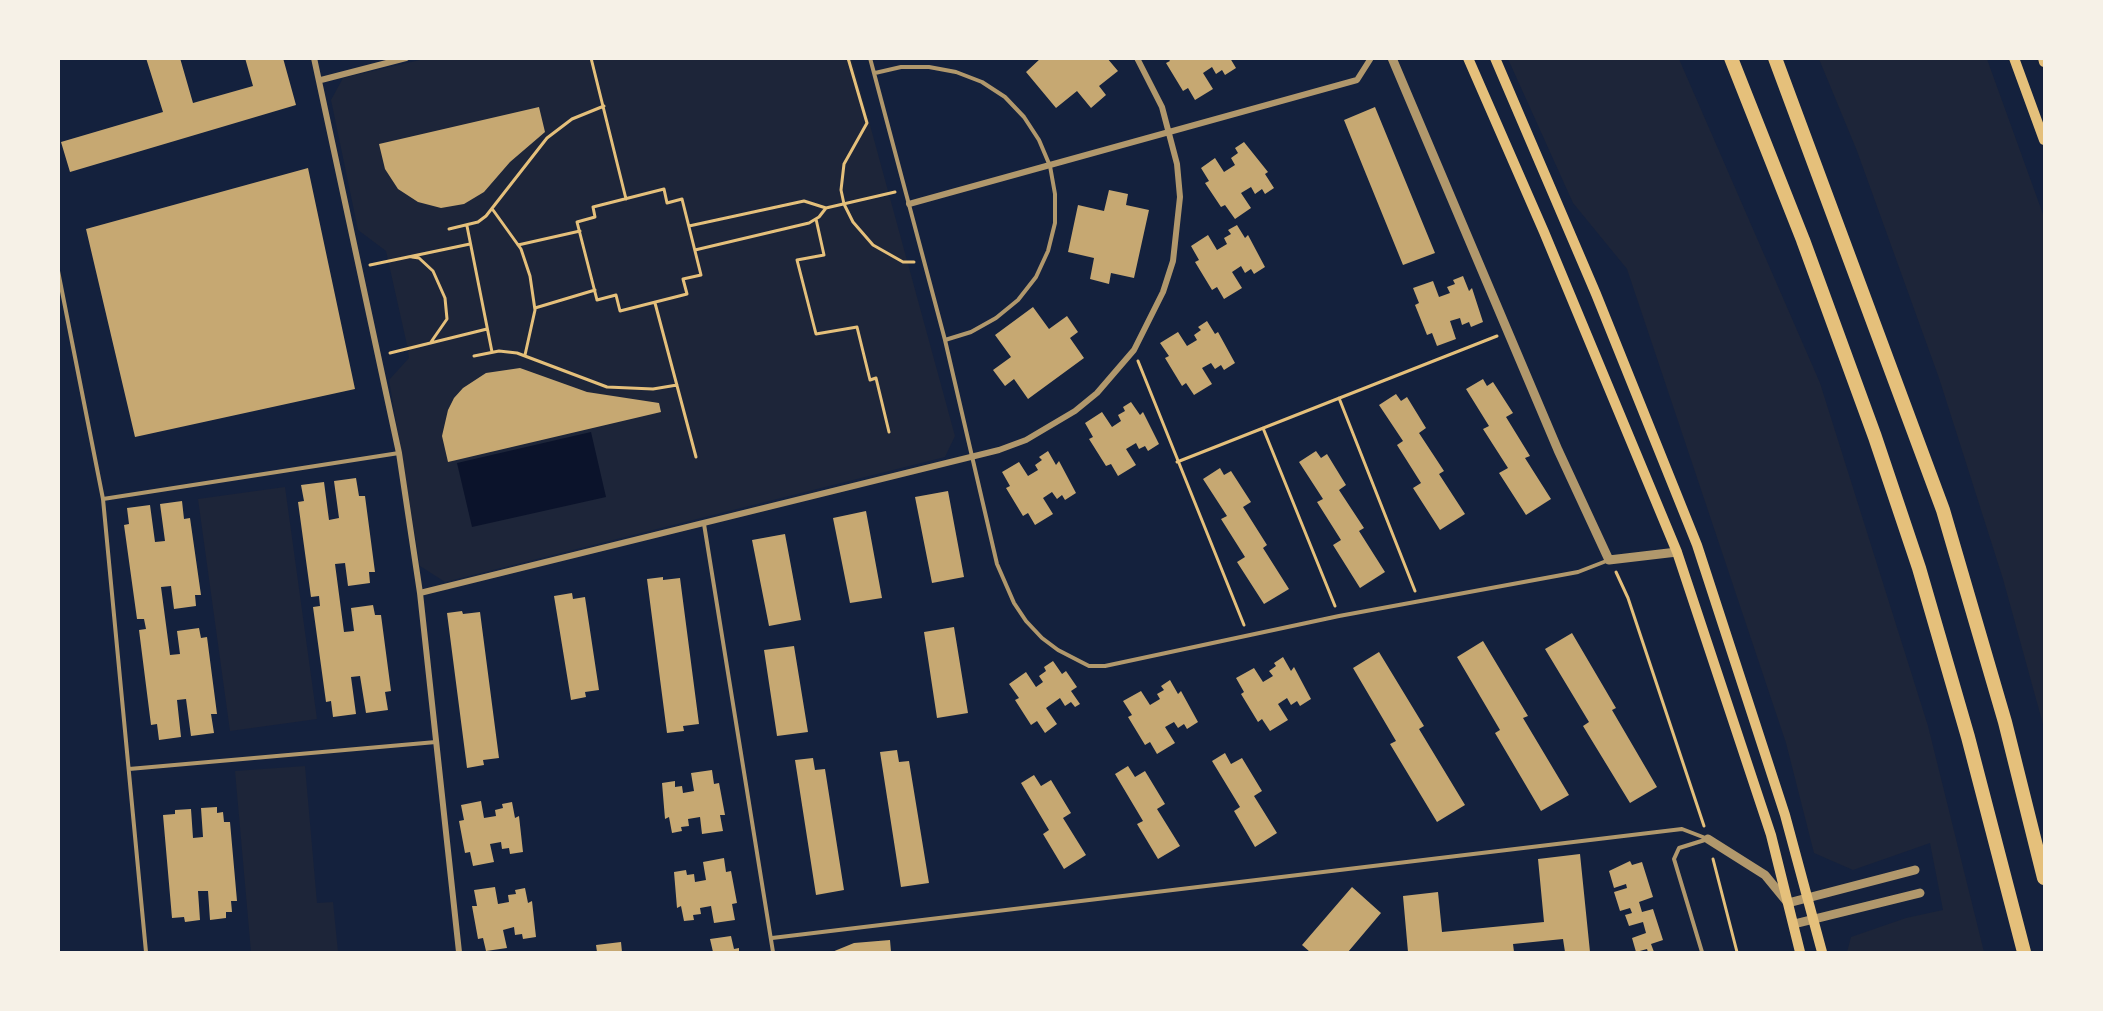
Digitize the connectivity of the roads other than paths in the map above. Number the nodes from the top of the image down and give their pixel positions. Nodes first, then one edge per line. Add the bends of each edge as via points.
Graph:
1 (314, 58) edge
2 (406, 58) edge
3 (870, 58) edge
4 (1137, 58) edge
5 (1371, 58) edge
6 (1392, 58) edge
7 (1468, 58) edge
8 (1495, 58) edge
9 (1731, 58) edge
10 (1775, 58) edge
11 (2014, 58) edge
12 (875, 73) junction
13 (321, 80) junction
14 (1170, 132) junction
15 (2044, 140) edge
16 (1050, 166) junction
17 (909, 204) junction
18 (58, 271) edge
19 (945, 340) junction
20 (399, 453) junction
21 (972, 457) junction
22 (104, 499) junction
23 (704, 524) junction
24 (1677, 552) junction
25 (1610, 560) junction
26 (420, 593) junction
27 (436, 742) junction
28 (129, 769) junction
29 (1708, 839) junction
30 (1915, 870) dead end
31 (2044, 878) edge
32 (1920, 893) dead end
33 (1807, 898) junction
34 (1788, 903) junction
35 (1813, 919) junction
36 (1794, 924) junction
37 (772, 938) junction
38 (146, 952) edge
39 (459, 952) edge
40 (773, 952) edge
41 (1702, 952) edge
42 (1800, 952) edge
43 (1822, 952) edge
44 (2024, 952) edge

1 - 13 street
2 - 13 street
3 - 12 lane
4 - 14 street
5 - 14 street via 1357,80
6 - 25 street via 1558,450
7 - 24 main road via 1545,232
8 - 33 main road via 1697,545 1785,815
9 - 44 highway via 1803,240 1919,568
10 - 31 highway via 1943,510 2005,722
11 - 15 main road
12 - 16 lane via 901,67 929,67 982,82 1024,117 1040,140
12 - 17 lane
13 - 20 street
14 - 16 street
14 - 21 street via 1180,197 1178,229 1163,292 1134,350 1096,393 1051,427
16 - 17 street
16 - 19 lane via 1055,223 1036,277 1018,300 996,318
17 - 19 lane
18 - 22 lane
19 - 21 lane
20 - 22 lane
20 - 26 street
21 - 23 street
21 - 25 lane via 1005,586 1026,621 1042,638 1089,666 1105,666 1339,616 1578,572
22 - 28 lane
23 - 26 street
23 - 37 lane
24 - 25 street
24 - 34 main road via 1771,836
26 - 27 street
27 - 28 lane
27 - 39 street
28 - 38 lane
29 - 34 street via 1765,875
29 - 37 lane via 1682,829
29 - 41 lane via 1679,848 1674,859
30 - 33 street
32 - 35 street
33 - 34 street
33 - 35 main road
34 - 36 main road
35 - 36 street
35 - 43 main road
36 - 42 main road
37 - 40 lane

